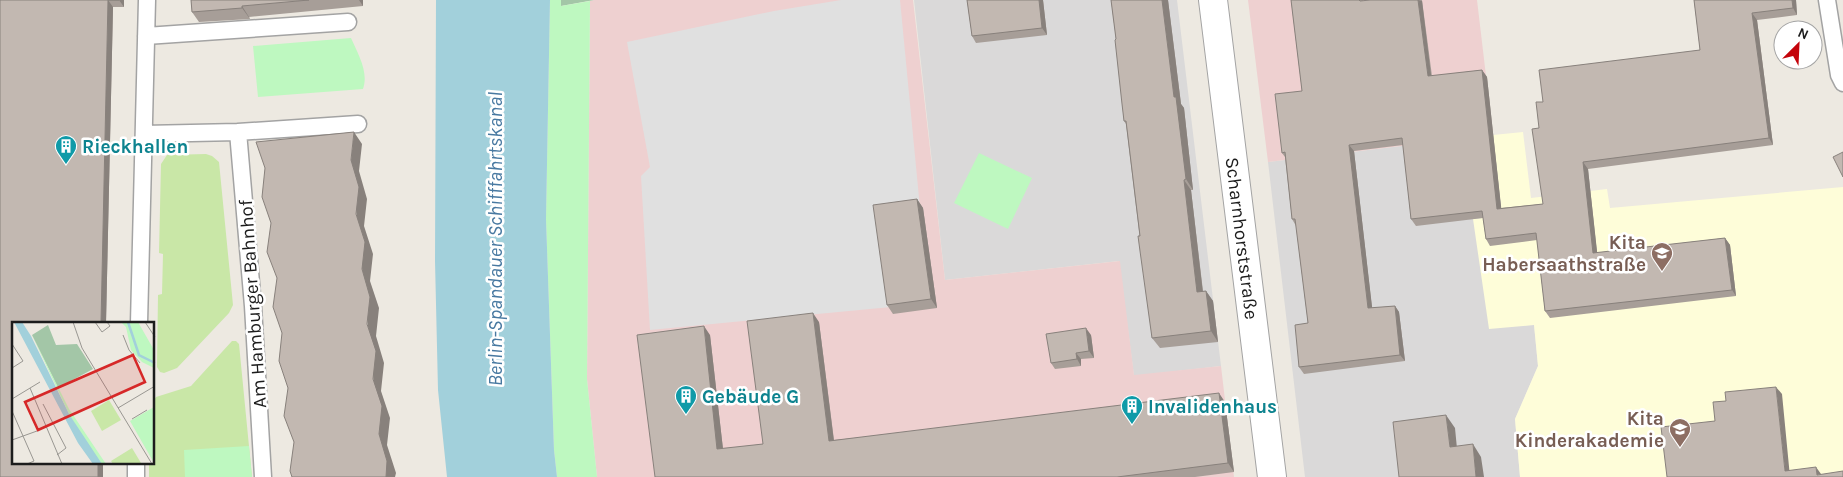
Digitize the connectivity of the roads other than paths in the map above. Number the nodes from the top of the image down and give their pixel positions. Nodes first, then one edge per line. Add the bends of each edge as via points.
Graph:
1 (147, 0) edge
2 (1213, 0) edge
3 (1827, 0) edge
4 (348, 22) dead end
5 (146, 36) junction
6 (1843, 83) edge
7 (358, 124) dead end
8 (238, 132) junction
9 (144, 134) junction
10 (139, 322) edge
11 (136, 464) edge
12 (136, 477) edge
13 (263, 477) edge
14 (1272, 477) edge

1 - 5 lane
2 - 14 street, Scharnhorststraße
3 - 6 lane
4 - 5 lane
5 - 9 lane
7 - 8 lane
8 - 9 lane
8 - 13 lane, Am Hamburger Bahnhof via 254,306
9 - 10 lane
11 - 12 lane

